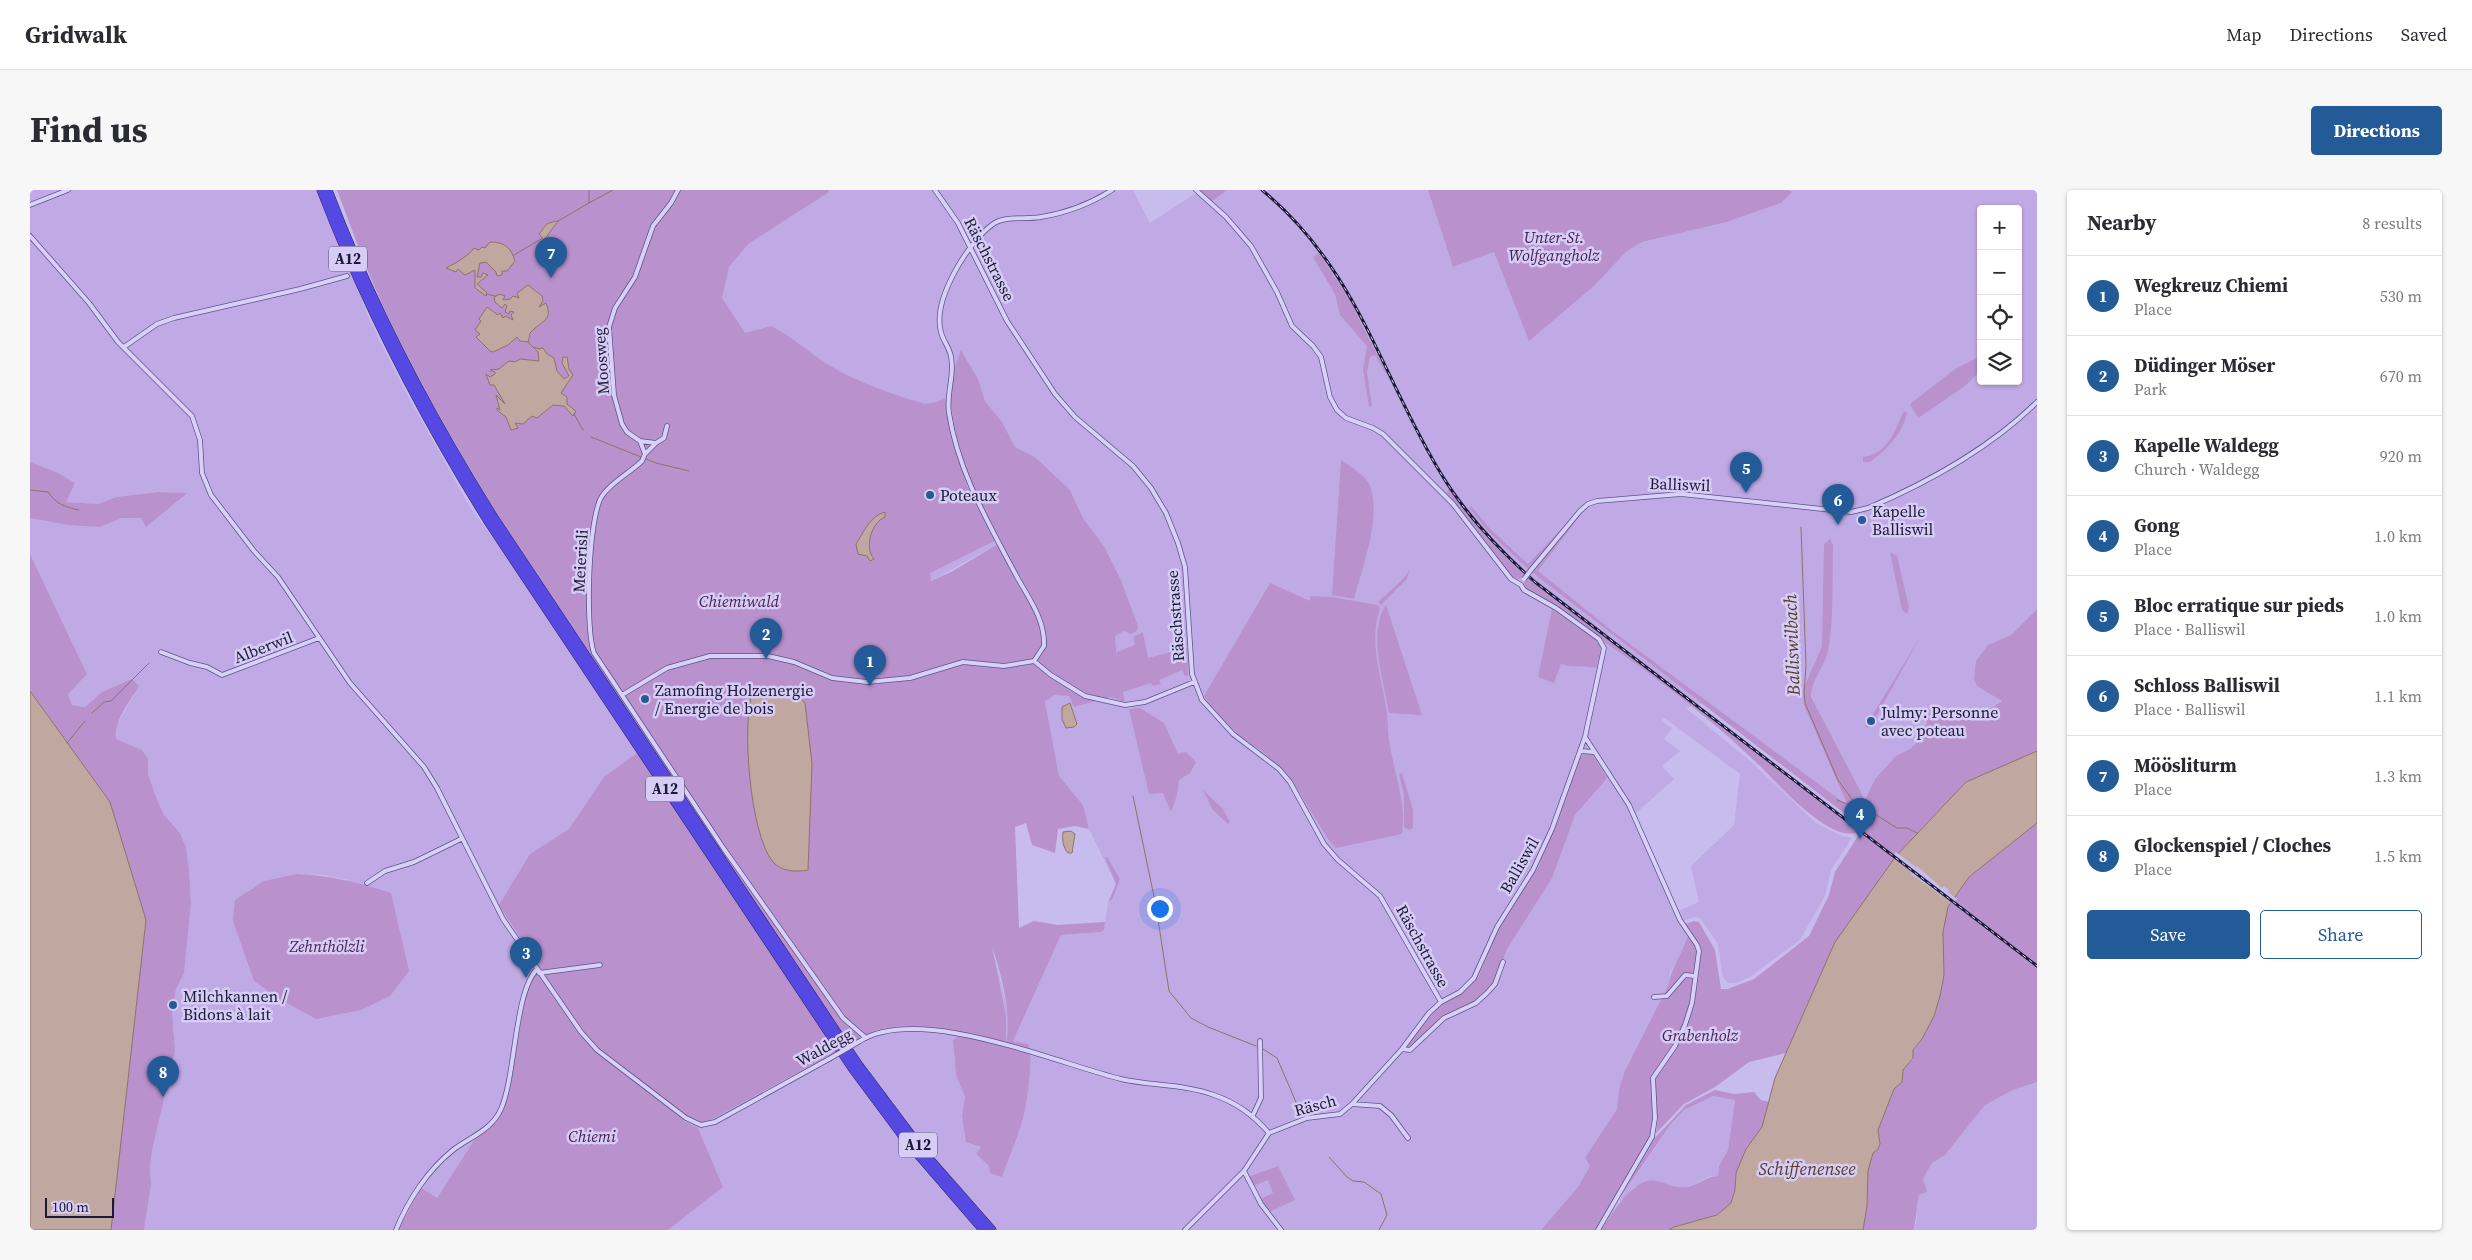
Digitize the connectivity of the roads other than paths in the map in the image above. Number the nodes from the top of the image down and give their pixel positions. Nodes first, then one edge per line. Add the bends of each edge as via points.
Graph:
1 (68, 190) edge
2 (321, 190) edge
3 (328, 190) edge
4 (678, 190) edge
5 (935, 190) edge
6 (1112, 190) edge
7 (1196, 190) edge
8 (30, 205) edge
9 (30, 236) edge
10 (970, 248) junction
11 (347, 276) dead end
12 (124, 348) junction
13 (2037, 402) edge
14 (667, 426) dead end
15 (640, 441) junction
16 (656, 443) junction
17 (645, 454) junction
18 (1521, 585) junction
19 (319, 638) junction
20 (161, 652) dead end
21 (1034, 661) junction
22 (1194, 682) junction
23 (622, 695) junction
24 (1585, 737) junction
25 (1581, 751) junction
26 (1593, 752) junction
27 (461, 839) junction
28 (367, 884) dead end
29 (1502, 962) dead end
30 (600, 965) dead end
31 (538, 971) junction
32 (1695, 976) junction
33 (1654, 997) dead end
34 (1441, 1002) junction
35 (866, 1038) junction
36 (1260, 1041) dead end
37 (1402, 1049) junction
38 (1352, 1104) junction
39 (1253, 1115) junction
40 (1269, 1133) junction
41 (1408, 1138) dead end
42 (1244, 1171) junction
43 (396, 1230) edge
44 (983, 1230) edge
45 (992, 1230) edge
46 (1185, 1230) edge
47 (1281, 1230) edge
48 (1598, 1230) edge

1 - 8 street
2 - 44 highway, A12 via 358,283 398,365 437,438 489,523 862,1082 922,1160
3 - 45 highway, A12 via 396,347 443,434 500,527 863,1071 927,1156
4 - 15 street, Moosweg via 653,226 636,277 618,302 609,327 614,395 619,415 624,428
5 - 10 street, Räschstrasse
6 - 10 street via 1051,216 1000,220
7 - 18 street via 1252,246 1292,326 1319,354 1330,397 1337,410 1346,418 1382,434 1453,504 1502,569
9 - 12 street, Waldegg
10 - 21 street via 943,298 940,317 941,332 951,356 948,403 968,482 1041,623 1044,646
10 - 22 street, Räschstrasse via 1007,321 1055,394 1075,417 1133,466 1166,513 1185,566
11 - 12 street via 174,318 152,327
12 - 19 street, Waldegg via 192,416 200,440 202,473 211,495 254,552 278,576
13 - 18 street, Balliswil, bridge via 1972,455 1868,508 1851,512 1672,493 1588,504
14 - 16 street via 664,438
15 - 16 street
15 - 17 street
16 - 17 street
17 - 23 street, Meierisli via 642,461 603,494 592,532 591,643 597,659
18 - 24 street, Balliswil via 1603,644
19 - 20 street, Alberwil via 222,675
19 - 27 street, Waldegg via 350,683 424,767
21 - 22 street via 1085,696 1125,705 1145,702
21 - 23 street via 1004,666 963,662 910,678 867,682 828,676 794,662 768,656 710,656 667,668
22 - 34 street, Räschstrasse via 1202,700 1226,728 1279,769 1290,782 1330,852 1380,896
23 - 35 street, Waldegg via 724,849 843,1018
24 - 25 street, Balliswil
24 - 26 street
25 - 26 street
25 - 34 street, Balliswil via 1540,858 1497,927 1474,978 1460,992
26 - 32 street via 1629,805 1680,920 1697,945
27 - 28 street via 414,862 385,871
27 - 31 street, Waldegg via 502,919
29 - 37 street via 1495,984 1481,998 1444,1018 1410,1050
30 - 31 street
31 - 35 street, Waldegg, bridge via 597,1050 696,1124 715,1122
31 - 43 street via 528,985 501,1110 489,1126 451,1151 431,1172 409,1203
32 - 33 street via 1685,975 1667,996
32 - 48 street via 1689,1014 1681,1036 1653,1078 1655,1118 1652,1137
34 - 37 street, Balliswil via 1420,1023
35 - 39 street via 901,1028 984,1039 1103,1074 1212,1094
36 - 39 street via 1261,1098
37 - 38 street, Räsch
38 - 40 street, Räsch via 1340,1114 1307,1118
38 - 41 street, Räsch via 1380,1106
39 - 40 street
40 - 42 street
42 - 46 street
42 - 47 street via 1260,1204

